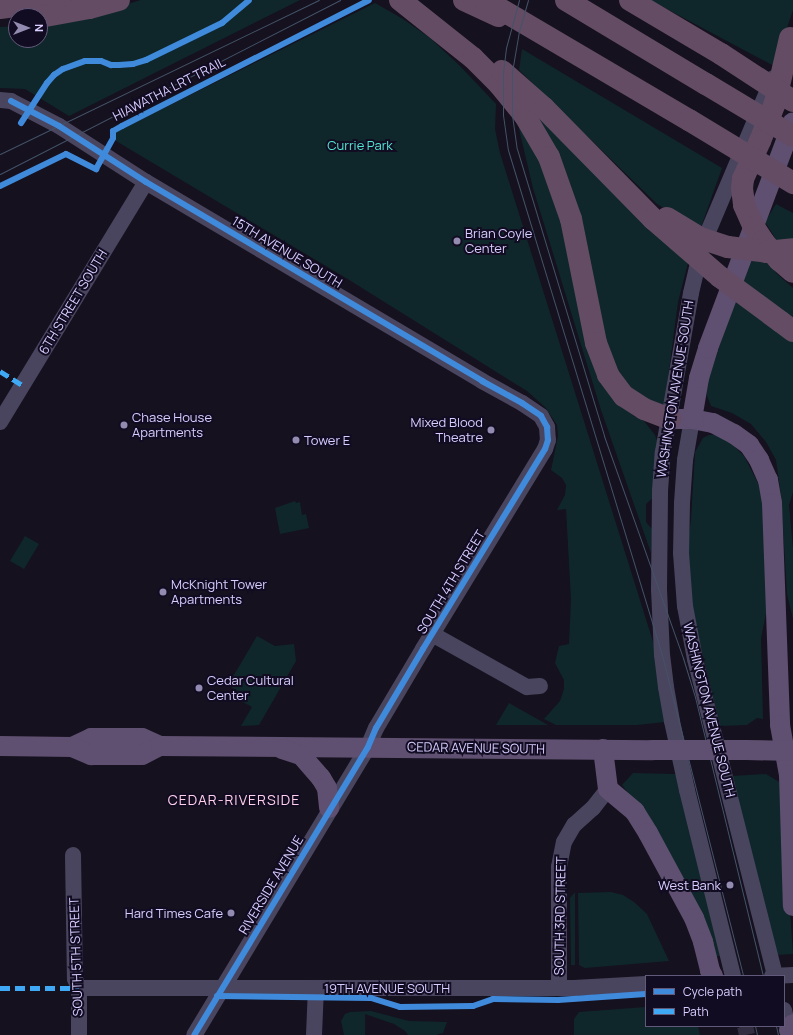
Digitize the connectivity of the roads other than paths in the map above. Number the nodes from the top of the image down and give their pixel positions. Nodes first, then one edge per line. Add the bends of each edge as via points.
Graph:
1 (61, 0) edge
2 (119, 0) edge
3 (401, 0) edge
4 (464, 0) edge
5 (485, 0) edge
6 (566, 0) edge
7 (630, 0) edge
8 (0, 8) edge
9 (48, 16) edge
10 (792, 34) edge
11 (573, 51) junction
12 (721, 54) junction
13 (793, 92) edge
14 (6, 100) edge
15 (793, 101) edge
16 (793, 122) edge
17 (793, 136) edge
18 (146, 182) junction
19 (793, 183) edge
20 (654, 215) junction
21 (754, 227) junction
22 (793, 250) edge
23 (793, 272) edge
24 (787, 327) edge
25 (670, 419) junction
26 (692, 419) junction
27 (0, 422) edge
28 (547, 427) joint
29 (432, 634) junction
30 (540, 686) dead end
31 (0, 746) edge
32 (277, 747) junction
33 (368, 747) junction
34 (602, 750) junction
35 (789, 751) edge
36 (608, 789) junction
37 (329, 808) junction
38 (74, 855) dead end
39 (793, 906) edge
40 (793, 974) edge
41 (712, 975) edge
42 (733, 975) edge
43 (775, 975) edge
44 (782, 975) edge
45 (645, 984) edge
46 (79, 988) junction
47 (316, 988) junction
48 (559, 988) junction
49 (221, 989) junction
50 (785, 1013) edge
51 (791, 1030) edge
52 (79, 1035) edge
53 (194, 1035) edge
54 (314, 1035) edge

1 - 8 highway
2 - 9 highway
3 - 20 highway via 430,15 476,48 544,108
3 - 25 highway via 473,58 499,84 525,116 549,157 569,212 596,343 608,375 624,396 644,410
4 - 11 highway
5 - 11 highway
6 - 17 highway, bridge
7 - 12 highway
10 - 21 highway via 775,103 743,179 742,197
10 - 25 street, WASHINGTON AVENUE SOUTH via 702,246 692,287
11 - 19 highway, bridge
12 - 13 highway, bridge
12 - 15 highway, bridge
14 - 18 street, 15TH AVENUE SOUTH via 59,126
16 - 21 main road, WASHINGTON AVENUE SOUTH
18 - 27 street, 6TH STREET SOUTH
18 - 28 street, 15TH AVENUE SOUTH via 482,382 522,403 541,416
20 - 22 highway, bridge via 713,242 752,251
20 - 24 highway, bridge via 714,273
21 - 23 highway via 779,260
21 - 26 main road, WASHINGTON AVENUE SOUTH via 708,348 699,378
25 - 26 main road
25 - 42 street, WASHINGTON AVENUE SOUTH via 663,452 660,491 659,590 662,655 672,721
26 - 35 main road via 713,423 749,445 768,480 772,503 780,725
26 - 43 street, WASHINGTON AVENUE SOUTH via 685,460 682,503 681,553 685,606 695,659
28 - 29 street, SOUTH 4TH STREET via 548,440 545,449
29 - 30 street via 527,687
29 - 33 street, SOUTH 4TH STREET via 376,728
31 - 32 main road, CEDAR AVENUE SOUTH via 72,747 91,738 142,738 160,746
32 - 33 main road, CEDAR AVENUE SOUTH
32 - 37 main road via 301,755 309,763 327,788
33 - 34 main road, CEDAR AVENUE SOUTH
33 - 37 street, RIVERSIDE AVENUE
34 - 35 main road, CEDAR AVENUE SOUTH, bridge
34 - 36 main road
35 - 39 main road
36 - 41 main road via 635,812 648,833 694,918
36 - 48 street, SOUTH 3RD STREET via 593,808 574,825 564,842 559,867
37 - 49 street, RIVERSIDE AVENUE
38 - 46 street, SOUTH 5TH STREET via 75,979
40 - 44 street, bridge
45 - 48 street, 19TH AVENUE SOUTH
46 - 49 street, 19TH AVENUE SOUTH
46 - 52 street, SOUTH 5TH STREET
47 - 48 street, 19TH AVENUE SOUTH
47 - 49 street, 19TH AVENUE SOUTH
47 - 54 street
49 - 53 street, RIVERSIDE AVENUE
50 - 51 street

